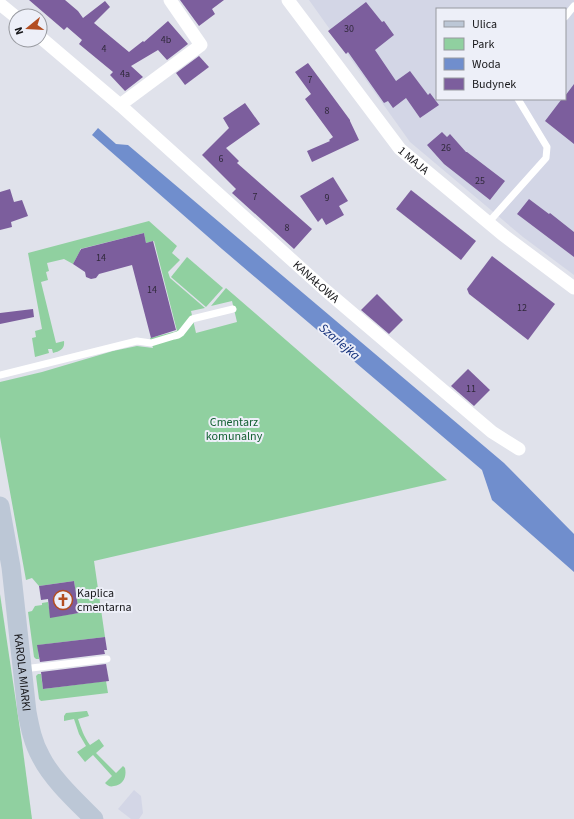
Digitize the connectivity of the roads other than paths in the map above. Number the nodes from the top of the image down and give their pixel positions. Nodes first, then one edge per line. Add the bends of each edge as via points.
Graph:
1 (170, 0) edge
2 (288, 0) edge
3 (0, 4) edge
4 (574, 6) edge
5 (8, 10) edge
6 (566, 16) edge
7 (48, 44) edge
8 (519, 100) edge
9 (120, 105) junction
10 (488, 223) junction
11 (574, 288) edge
12 (232, 309) dead end
13 (0, 375) edge
14 (519, 449) dead end
15 (0, 506) edge
16 (107, 659) dead end
17 (22, 669) junction
18 (94, 819) edge

1 - 9 street via 201,45
2 - 10 street, 1 MAJA via 400,149
3 - 5 street
4 - 6 lane
7 - 9 street, KANAŁOWA
8 - 10 lane via 547,147 546,158
9 - 14 street, KANAŁOWA via 324,289 492,432
10 - 11 street, 1 MAJA
12 - 13 lane via 192,319 178,335 151,343 137,341
15 - 17 street, KAROLA MIARKI via 11,566
16 - 17 lane
17 - 18 street, KAROLA MIARKI via 30,727 41,758 50,772

